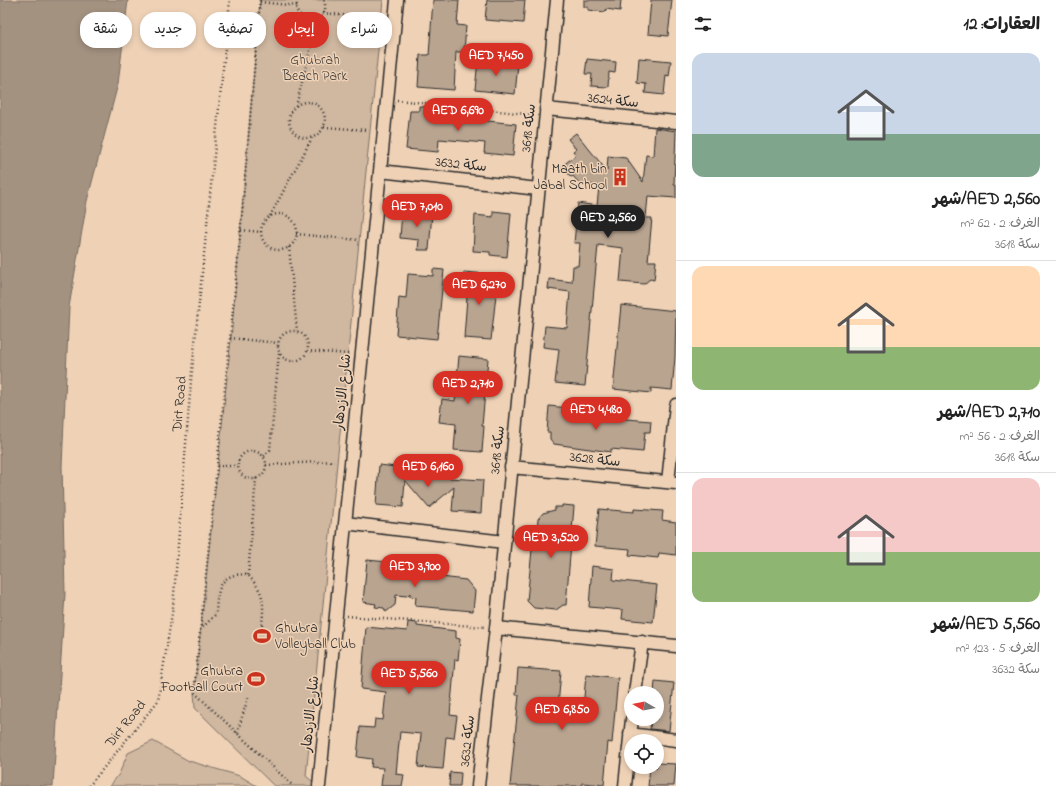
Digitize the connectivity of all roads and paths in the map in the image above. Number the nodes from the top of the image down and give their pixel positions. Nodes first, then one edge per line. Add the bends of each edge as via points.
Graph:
1 (230, 0) edge
2 (298, 0) edge
3 (324, 0) edge
4 (397, 0) edge
5 (557, 0) edge
6 (260, 1) edge
7 (296, 6) junction
8 (298, 12) edge
9 (323, 12) edge
10 (310, 48) edge
11 (387, 99) junction
12 (296, 106) junction
13 (546, 112) junction
14 (676, 122) edge
15 (324, 127) junction
16 (367, 130) dead end
17 (313, 137) junction
18 (380, 171) junction
19 (538, 189) junction
20 (270, 217) junction
21 (241, 230) junction
22 (261, 232) junction
23 (296, 234) junction
24 (358, 240) dead end
25 (289, 247) junction
26 (297, 331) junction
27 (230, 338) junction
28 (278, 343) junction
29 (307, 352) junction
30 (279, 353) junction
31 (349, 354) dead end
32 (676, 405) edge
33 (264, 456) junction
34 (334, 461) dead end
35 (266, 465) junction
36 (217, 466) junction
37 (237, 466) dead end
38 (511, 467) junction
39 (256, 478) junction
40 (672, 482) edge
41 (345, 523) junction
42 (504, 542) junction
43 (248, 575) junction
44 (336, 615) junction
45 (262, 625) dead end
46 (496, 628) junction
47 (200, 631) junction
48 (642, 642) junction
49 (676, 646) edge
50 (637, 686) edge
51 (249, 695) dead end
52 (631, 726) edge
53 (237, 733) junction
54 (630, 734) edge
55 (664, 738) edge
56 (676, 740) edge
57 (626, 774) edge
58 (89, 786) edge
59 (293, 786) edge
60 (319, 786) edge
61 (478, 786) edge
62 (625, 786) edge

1 - 58 path, Dirt Road via 191,381 173,607 158,701
2 - 7 path
3 - 9 path via 326,6
4 - 11 street, شارع الازدهار
5 - 13 street, سكة 3618
6 - 7 path
6 - 21 path
7 - 8 path
10 - 12 path
11 - 13 path
11 - 18 street, شارع الازدهار
12 - 15 path via 307,102 318,106 324,115
12 - 17 path via 290,117 291,129 300,137
13 - 14 street, سكة 3624
13 - 19 street, سكة 3618
15 - 16 path
15 - 17 path
17 - 20 path
18 - 19 street, سكة 3632
18 - 41 street, شارع الازدهار
19 - 38 street, سكة 3618
20 - 22 path via 263,223
20 - 23 path via 277,214 289,216 296,226
21 - 22 path
21 - 27 path
22 - 25 path via 263,241 272,248 278,250
23 - 24 path
23 - 25 path
25 - 26 path
26 - 28 path via 287,331
26 - 29 path via 302,333 308,342
27 - 28 path
27 - 36 path
28 - 30 path
29 - 30 path via 301,359 292,361
29 - 31 path
30 - 33 path via 270,450
32 - 40 street
33 - 35 path
33 - 39 path via 257,451 248,451 238,461 241,474
34 - 35 path
35 - 39 path via 265,471
36 - 37 path
36 - 47 path
38 - 40 street, سكة 3628
38 - 42 street, سكة 3618
39 - 43 path
41 - 42 street
41 - 44 street, شارع الازدهار
42 - 46 street, سكة 3618
43 - 45 path via 260,590 264,600
43 - 47 path via 238,574 226,578 217,597 216,614
44 - 46 path
44 - 60 street, شارع الازدهار
46 - 48 street
46 - 61 street, سكة 3632
47 - 53 path via 194,692
48 - 49 street
48 - 50 street
51 - 53 path
52 - 54 street
53 - 59 path
55 - 56 street
57 - 62 street

